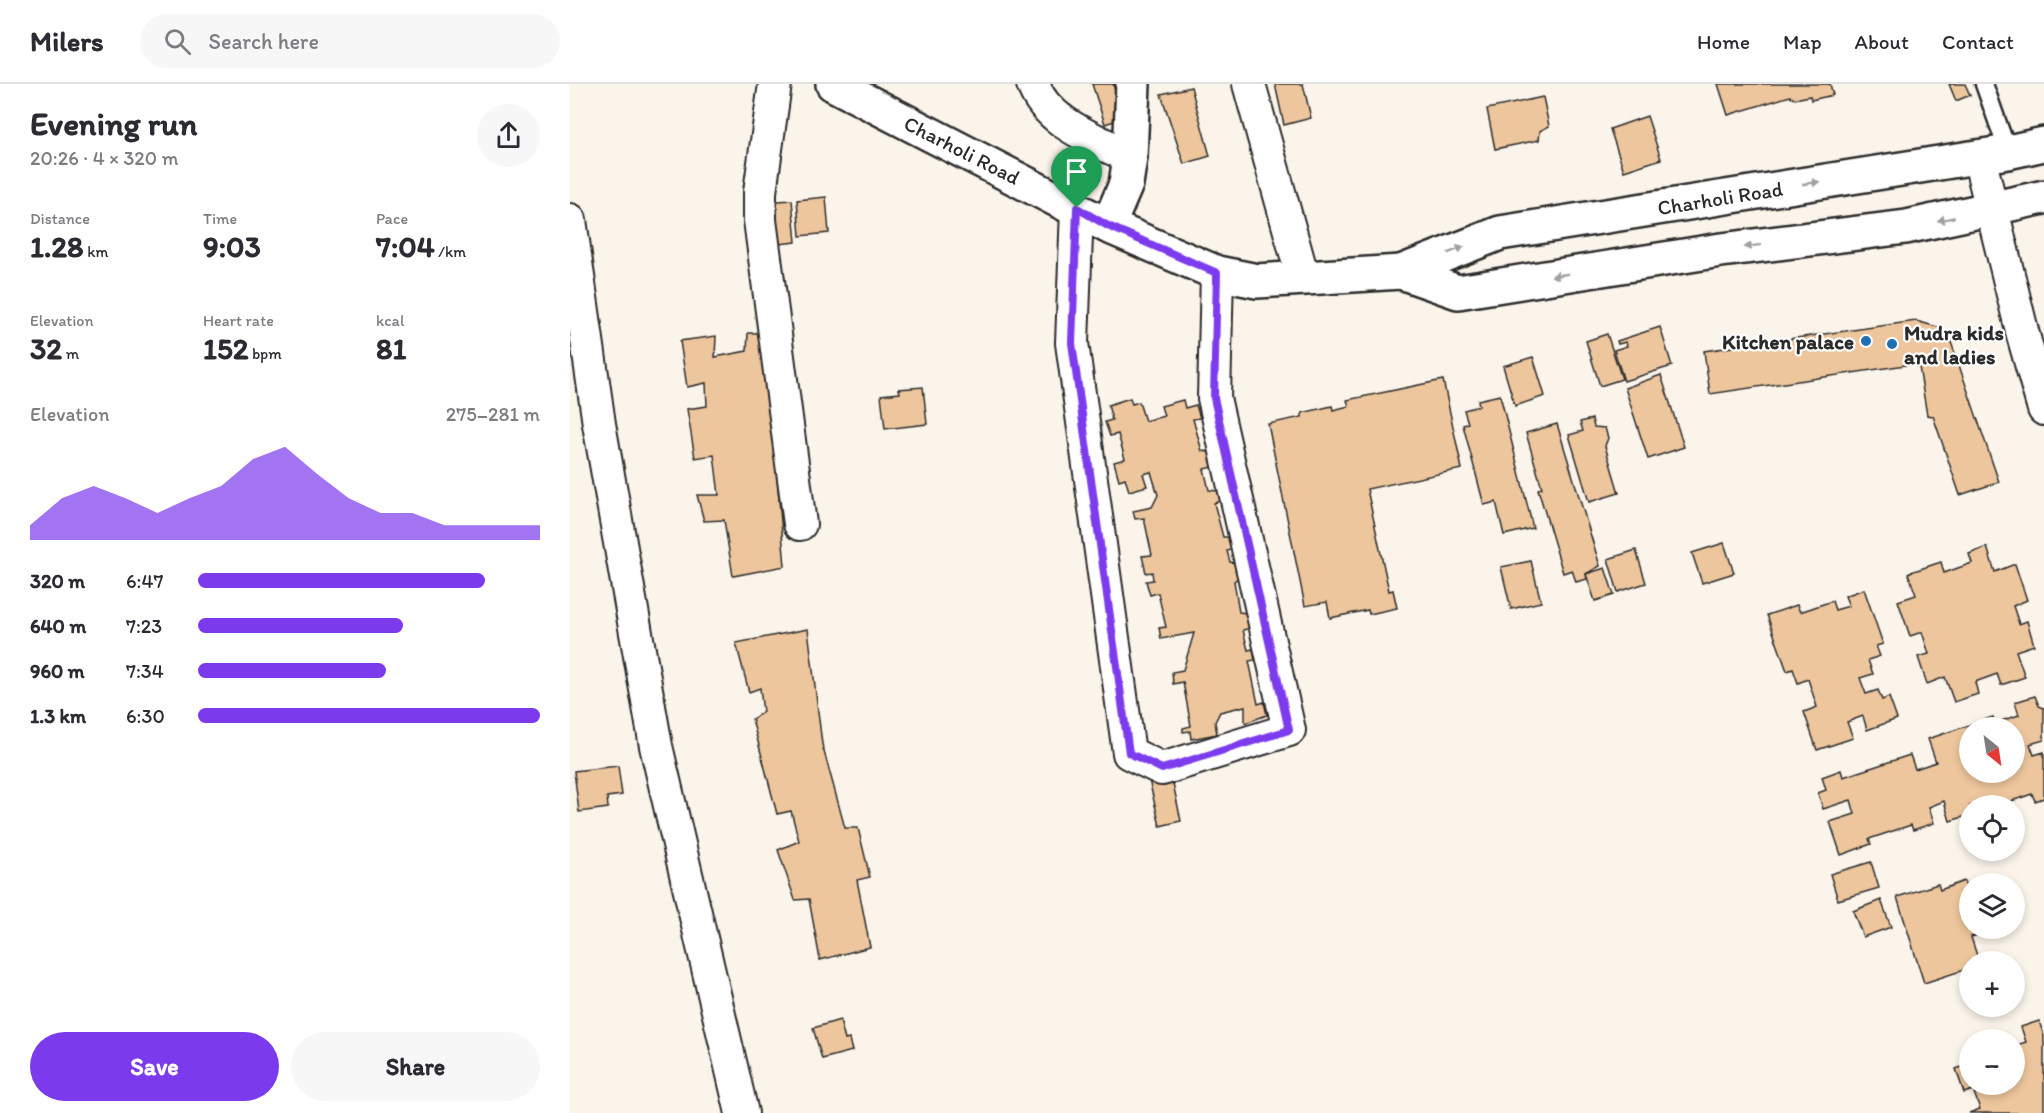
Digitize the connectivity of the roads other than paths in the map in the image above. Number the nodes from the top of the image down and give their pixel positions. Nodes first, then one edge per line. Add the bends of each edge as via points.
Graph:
1 (775, 84) edge
2 (833, 84) edge
3 (1033, 84) edge
4 (1133, 84) edge
5 (1249, 84) edge
6 (1984, 84) edge
7 (2044, 144) edge
8 (1993, 155) junction
9 (1130, 158) junction
10 (2044, 197) edge
11 (1077, 208) junction
12 (1992, 208) junction
13 (570, 220) edge
14 (1108, 226) junction
15 (1401, 272) junction
16 (1217, 273) junction
17 (1303, 278) junction
18 (2044, 408) edge
19 (800, 524) dead end
20 (742, 1113) edge

1 - 19 street via 760,192 760,220
2 - 11 street, Charholi Road
3 - 9 street via 1046,106 1063,122
4 - 9 street
5 - 17 street
6 - 8 lane
7 - 8 street, Charholi Road
8 - 12 street
15 -> 8 street, Charholi Road via 1500,233
9 - 14 street via 1126,184
10 - 12 street, Charholi Road
11 - 14 street, Charholi Road
11 - 16 street via 1072,343 1129,753 1162,769 1289,730 1214,398
12 -> 15 street, Charholi Road via 1906,227 1721,250 1458,291
12 - 18 street
13 - 20 street via 598,423 656,746
14 - 16 street, Charholi Road
15 - 17 street, Charholi Road
16 - 17 street, Charholi Road via 1257,281

